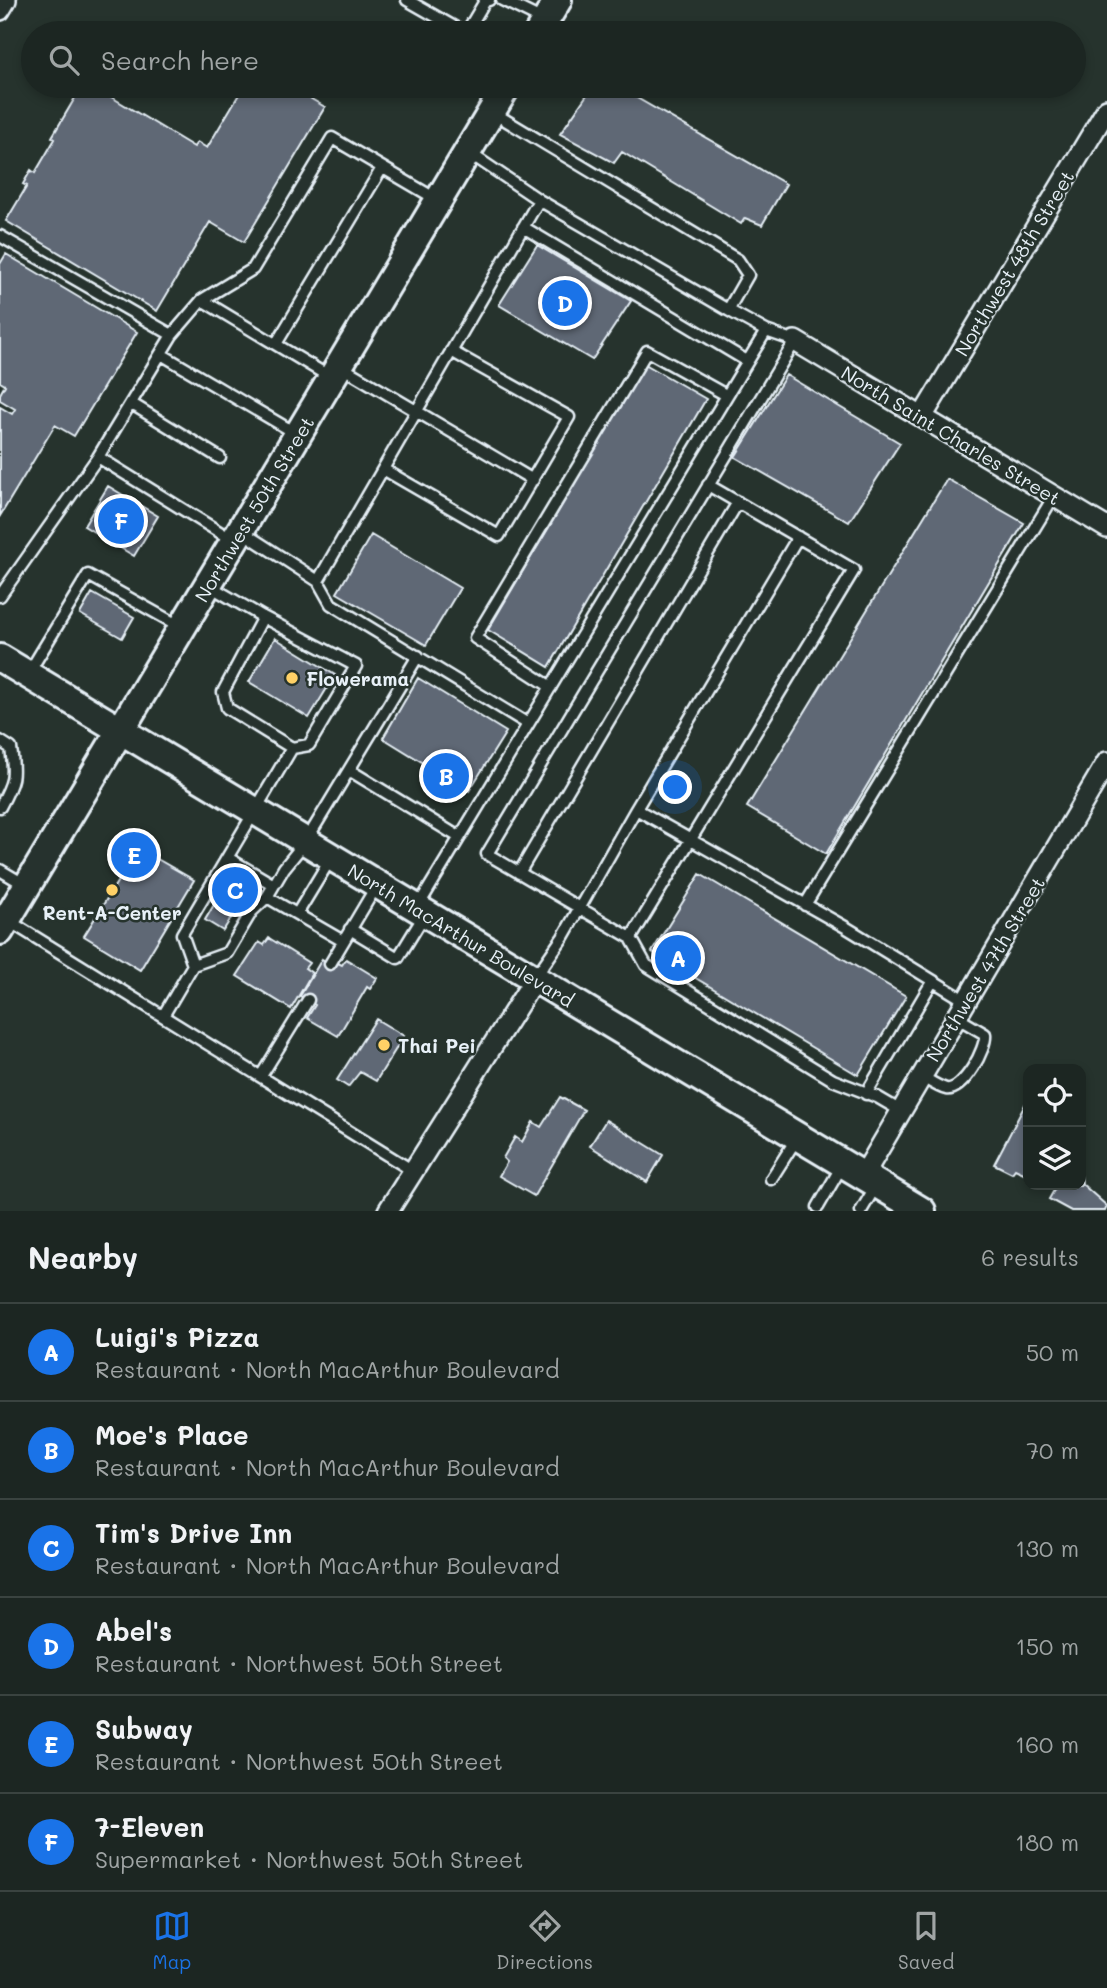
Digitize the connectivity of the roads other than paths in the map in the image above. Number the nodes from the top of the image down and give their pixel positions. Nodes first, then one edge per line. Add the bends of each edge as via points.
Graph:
1 (6, 0) edge
2 (407, 0) edge
3 (489, 0) edge
4 (502, 0) edge
5 (0, 10) edge
6 (547, 18) edge
7 (444, 21) edge
8 (472, 21) edge
9 (500, 98) edge
10 (1107, 109) edge
11 (491, 112) junction
12 (468, 152) junction
13 (382, 168) junction
14 (438, 200) junction
15 (539, 200) junction
16 (523, 227) junction
17 (0, 236) edge
18 (202, 300) junction
19 (727, 310) junction
20 (766, 331) junction
21 (172, 335) junction
22 (795, 341) junction
23 (276, 344) junction
24 (451, 351) junction
25 (161, 354) junction
26 (747, 361) junction
27 (336, 372) junction
28 (726, 395) junction
29 (132, 404) junction
30 (416, 411) junction
31 (922, 417) junction
32 (298, 435) junction
33 (98, 457) junction
34 (220, 458) dead end
35 (383, 469) junction
36 (533, 480) junction
37 (708, 485) junction
38 (1054, 496) junction
39 (738, 502) junction
40 (1107, 528) edge
41 (237, 536) junction
42 (798, 537) junction
43 (5, 579) edge
44 (318, 581) junction
45 (208, 585) junction
46 (0, 596) edge
47 (263, 617) junction
48 (182, 628) junction
49 (418, 656) junction
50 (1, 660) edge
51 (28, 674) junction
52 (551, 687) junction
53 (528, 724) junction
54 (121, 730) junction
55 (0, 741) edge
56 (292, 748) junction
57 (1107, 762) edge
58 (349, 770) junction
59 (0, 807) edge
60 (636, 809) junction
61 (256, 810) junction
62 (459, 837) junction
63 (690, 840) junction
64 (306, 841) junction
65 (332, 857) junction
66 (228, 858) junction
67 (0, 870) edge
68 (519, 873) junction
69 (377, 884) junction
70 (274, 885) junction
71 (27, 886) junction
72 (267, 897) junction
73 (805, 905) junction
74 (579, 907) junction
75 (421, 911) junction
76 (297, 914) junction
77 (4, 925) edge
78 (351, 929) junction
79 (631, 938) junction
80 (343, 941) junction
81 (330, 964) dead end
82 (193, 965) junction
83 (534, 979) junction
84 (932, 982) junction
85 (308, 1000) dead end
86 (961, 1009) junction
87 (163, 1016) junction
88 (261, 1076) junction
89 (921, 1076) junction
90 (866, 1094) junction
91 (901, 1111) junction
92 (798, 1136) junction
93 (413, 1171) junction
94 (861, 1174) junction
95 (771, 1179) dead end
96 (818, 1207) dead end
97 (388, 1211) edge
98 (861, 1211) edge
99 (922, 1211) edge

1 - 5 street
2 - 7 lane
3 - 8 lane
4 - 6 lane
9 - 11 main road, Northwest 50th Street
10 - 31 street, Northwest 48th Street
11 - 12 main road, Northwest 50th Street
11 - 19 lane via 738,260 748,275
12 - 14 main road, Northwest 50th Street
12 - 15 lane
13 - 14 lane
13 - 18 lane via 331,138 253,269
13 - 23 lane
14 - 27 main road, Northwest 50th Street
15 - 16 lane
15 - 19 lane
16 - 24 lane
16 - 26 lane
17 - 21 lane
18 - 21 lane
18 - 23 lane
19 - 20 lane
20 - 22 lane
20 - 26 lane
21 - 25 lane
22 - 31 street, North Saint Charles Street
22 - 37 lane
23 - 27 lane
24 - 30 lane
24 - 36 lane via 569,418
25 - 29 lane
25 - 32 lane
26 - 28 lane
27 - 30 lane
27 - 32 main road, Northwest 50th Street
28 - 52 lane
28 - 52 lane via 647,351 475,638
29 - 33 lane
29 - 34 lane
30 - 35 lane
30 - 36 lane
31 - 38 street, North Saint Charles Street
32 - 41 main road, Northwest 50th Street
33 - 41 lane
33 - 43 lane
35 - 36 lane via 499,536
35 - 44 lane
37 - 39 lane
37 - 68 lane via 487,854
38 - 40 street, North Saint Charles Street
38 - 73 lane
39 - 42 lane
39 - 68 lane
41 - 44 lane
41 - 45 main road, Northwest 50th Street
42 - 60 lane
42 - 63 lane via 854,570
43 - 46 lane
44 - 49 lane via 331,604
45 - 47 lane
45 - 48 main road, Northwest 50th Street
47 - 56 lane via 223,692 227,708
47 - 56 lane via 356,666 309,745
48 - 51 lane via 88,575
48 - 54 main road, Northwest 50th Street
49 - 53 lane
49 - 58 lane
50 - 51 main road, North MacArthur Boulevard
51 - 54 main road, North MacArthur Boulevard
52 - 53 lane
53 - 62 lane
54 - 61 main road, North MacArthur Boulevard
54 - 71 main road, Northwest 50th Street
55 - 59 lane via 11,748 14,769 13,784
56 - 61 lane
57 - 86 street, Northwest 47th Street
58 - 62 lane
58 - 64 lane
60 - 63 lane
60 - 74 lane
61 - 64 main road, North MacArthur Boulevard
61 - 66 lane
62 - 75 lane
63 - 73 lane
63 - 79 lane
64 - 65 main road, North MacArthur Boulevard
64 - 70 lane
65 - 69 main road, North MacArthur Boulevard
65 - 76 lane
66 - 70 lane
66 - 82 lane via 182,934
67 - 71 lane
68 - 74 lane
69 - 75 main road, North MacArthur Boulevard
69 - 78 lane
70 - 72 lane
71 - 77 main road, Northwest 50th Street
72 - 76 lane
72 - 82 lane via 252,911 227,953
73 - 84 lane
74 - 79 lane
74 - 83 lane
75 - 78 lane via 398,958
75 - 83 main road, North MacArthur Boulevard
76 - 80 lane
77 - 87 lane
78 - 80 lane
79 - 90 lane via 646,965 833,1080
80 - 81 lane
82 - 87 lane
83 - 92 main road, North MacArthur Boulevard
83 - 93 street
84 - 86 lane
84 - 90 lane
85 - 88 lane
86 - 89 street, Northwest 47th Street
86 - 89 lane via 985,1034 986,1043 967,1077 947,1089
87 - 88 lane
88 - 93 lane
89 - 91 street, Northwest 47th Street
90 - 91 lane
91 - 94 street, Northwest 47th Street
92 - 94 main road, North MacArthur Boulevard
92 - 95 lane
93 - 97 street
94 - 96 lane
94 - 98 lane
94 - 99 main road, North MacArthur Boulevard

